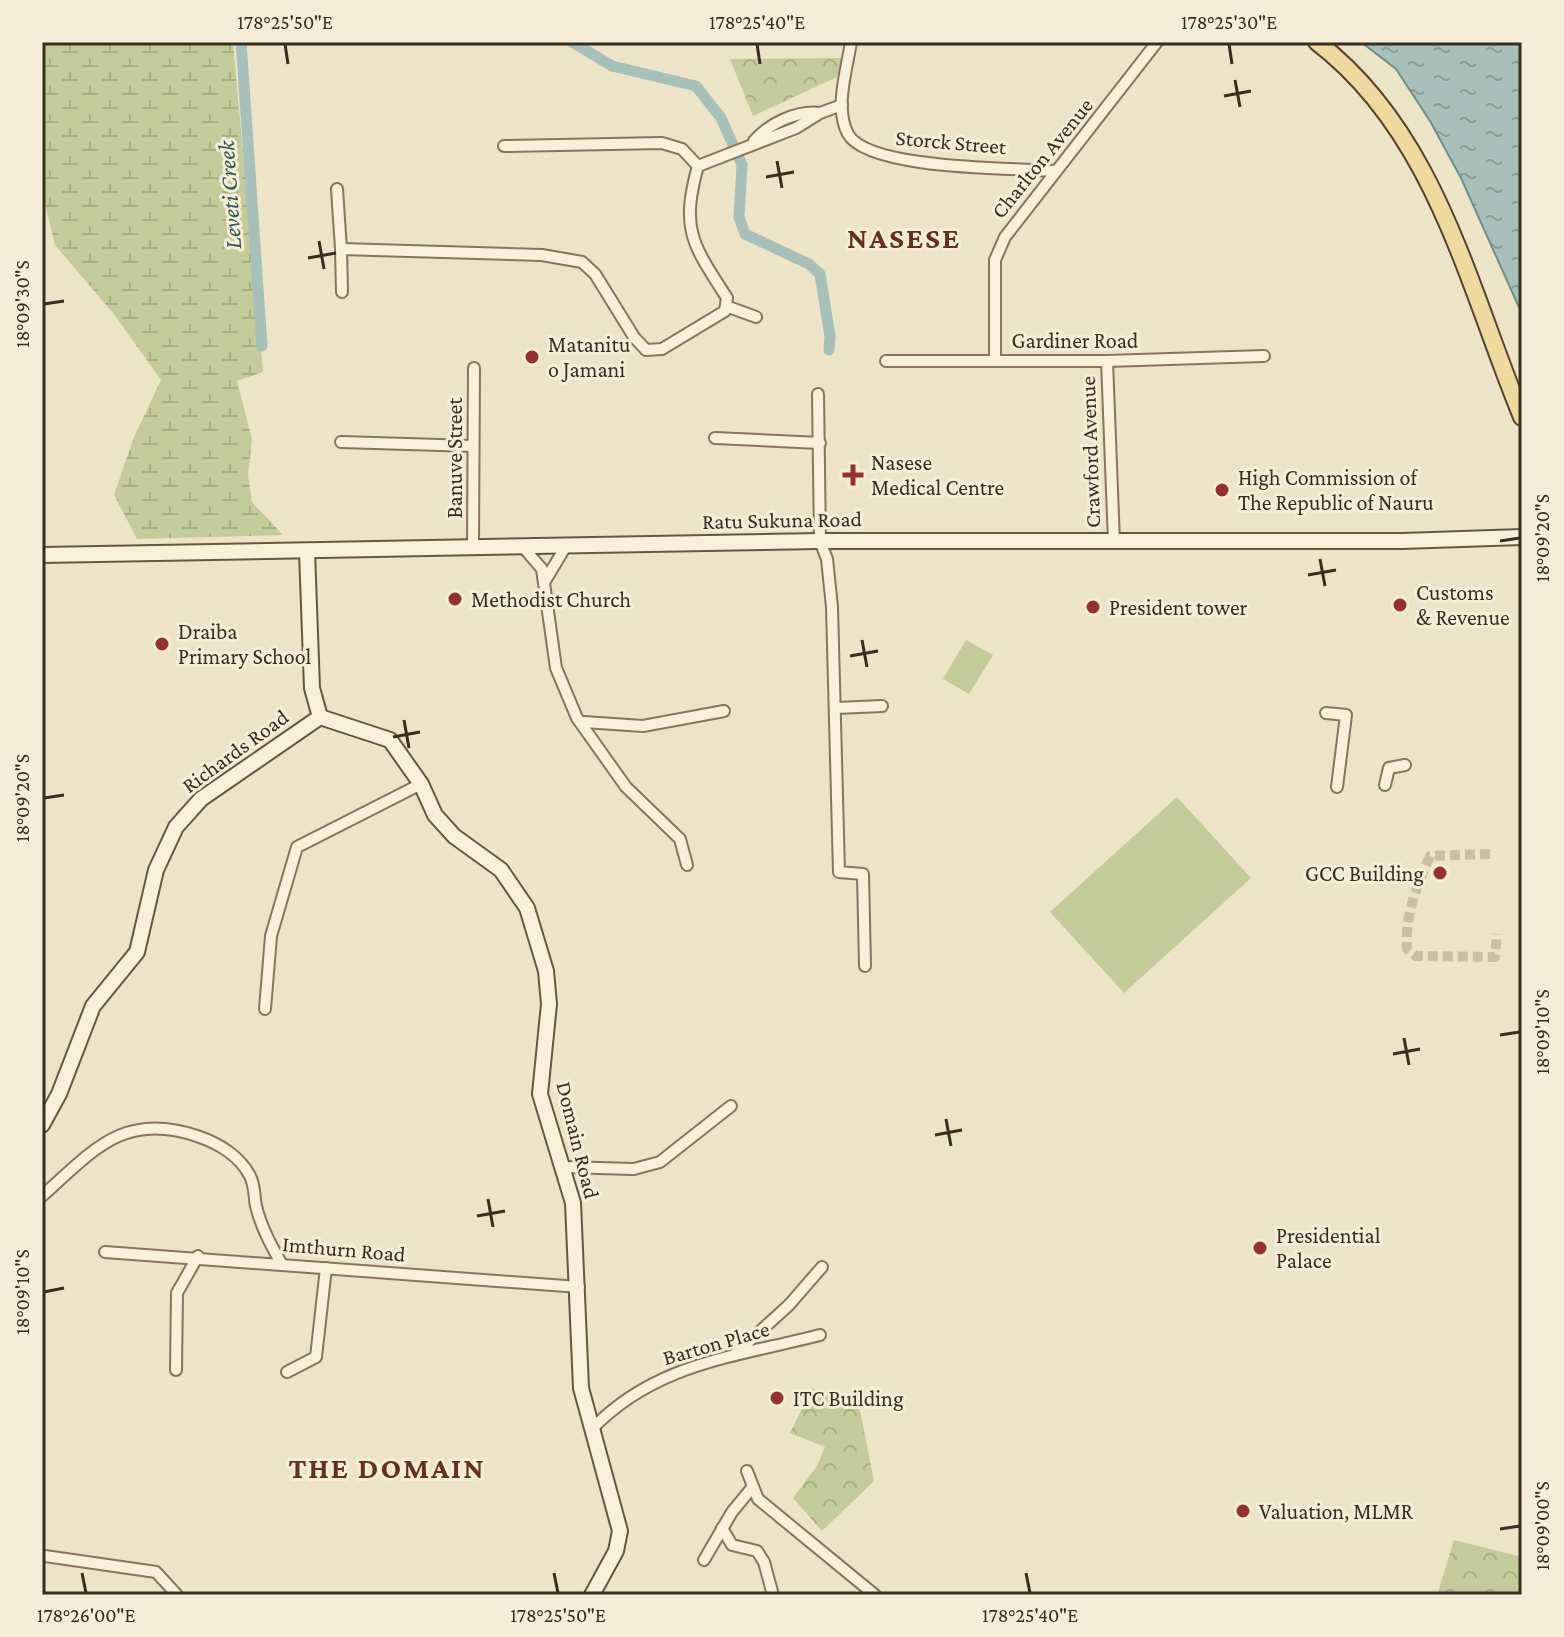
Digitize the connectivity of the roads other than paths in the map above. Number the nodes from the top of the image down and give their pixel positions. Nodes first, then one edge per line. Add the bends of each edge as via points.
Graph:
1 (851, 42) edge
2 (1157, 42) edge
3 (1317, 42) edge
4 (842, 105) junction
5 (504, 146) dead end
6 (698, 166) junction
7 (1056, 171) junction
8 (337, 189) dead end
9 (341, 249) junction
10 (342, 292) dead end
11 (726, 306) junction
12 (756, 317) dead end
13 (1264, 356) dead end
14 (995, 360) junction
15 (886, 361) dead end
16 (1107, 361) junction
17 (474, 368) dead end
18 (818, 394) dead end
19 (1522, 417) edge
20 (715, 438) dead end
21 (341, 442) dead end
22 (820, 443) junction
23 (473, 446) junction
24 (1522, 537) edge
25 (820, 541) junction
26 (1114, 542) junction
27 (566, 546) junction
28 (523, 547) junction
29 (473, 548) junction
30 (307, 552) junction
31 (42, 555) edge
32 (545, 581) junction
33 (882, 706) dead end
34 (836, 708) junction
35 (724, 711) dead end
36 (1326, 713) dead end
37 (320, 717) junction
38 (584, 722) junction
39 (1405, 765) dead end
40 (421, 784) junction
41 (1385, 785) dead end
42 (1337, 787) dead end
43 (687, 865) dead end
44 (865, 966) dead end
45 (265, 1009) dead end
46 (731, 1106) dead end
47 (42, 1125) edge
48 (563, 1167) junction
49 (42, 1196) edge
50 (105, 1252) dead end
51 (198, 1256) junction
52 (281, 1263) junction
53 (822, 1267) dead end
54 (326, 1268) junction
55 (579, 1287) junction
56 (820, 1335) dead end
57 (732, 1357) junction
58 (176, 1370) dead end
59 (287, 1372) dead end
60 (591, 1430) junction
61 (747, 1471) dead end
62 (751, 1489) junction
63 (722, 1528) junction
64 (45, 1556) dead end
65 (704, 1560) dead end
66 (177, 1595) edge
67 (592, 1595) edge
68 (773, 1595) edge
69 (875, 1595) edge

1 - 4 street, Storck Street
2 - 7 street, Charlton Avenue
3 - 19 main road via 1364,84 1410,145 1430,183
4 - 6 street via 763,129 754,141
4 - 7 street, Storck Street via 848,134 868,152 912,161
5 - 6 street via 662,143 682,149
6 - 11 street via 688,204 694,246 727,298
7 - 14 street, Charlton Avenue via 1005,237 995,260
8 - 9 street
9 - 10 street
9 - 11 street via 542,255 582,262 646,350 662,349
11 - 12 street
13 - 16 street, Gardiner Road
14 - 15 street, Gardiner Road
14 - 16 street, Gardiner Road
16 - 26 street, Crawford Avenue
17 - 23 street, Banuve Street
18 - 22 street
20 - 22 street
21 - 23 street
22 - 25 street
23 - 29 street, Banuve Street
24 - 26 street, Ratu Sukuna Road
25 - 26 street, Ratu Sukuna Road
25 - 27 street, Ratu Sukuna Road
25 - 34 street via 832,607
27 - 28 street, Ratu Sukuna Road
27 - 32 street
28 - 29 street, Ratu Sukuna Road
28 - 32 street via 542,569
29 - 30 street, Ratu Sukuna Road
30 - 31 street, Ratu Sukuna Road
30 - 37 street via 312,688
32 - 38 street via 556,668 572,708
33 - 34 street
34 - 44 street via 839,872 863,874
35 - 38 street via 643,726
36 - 42 street via 1346,715
37 - 40 street, Domain Road via 390,740
37 - 47 street, Richards Road via 201,799 176,827 156,870 137,952 93,1006
38 - 43 street via 626,787 680,839
39 - 41 street via 1389,768
40 - 45 street via 297,847 271,936
40 - 48 street, Domain Road via 435,815 501,870 527,908 546,971 549,1004 540,1094
46 - 48 street via 660,1162 634,1169
48 - 55 street, Domain Road via 573,1203
49 - 52 street via 106,1140 156,1126 180,1130 232,1154 249,1173 266,1236
50 - 51 street, Imthurn Road
51 - 52 street, Imthurn Road
51 - 58 street via 177,1293
52 - 54 street, Imthurn Road
53 - 57 street
54 - 55 street, Imthurn Road
54 - 59 street via 316,1357
55 - 60 street, Domain Road via 581,1388
56 - 57 street, Barton Place
57 - 60 street, Barton Place via 671,1372 607,1413
60 - 67 street, Domain Road via 620,1531 616,1551
61 - 62 street
62 - 63 street
62 - 69 street
63 - 65 street
63 - 68 street via 732,1545 757,1551
64 - 66 street via 156,1572

